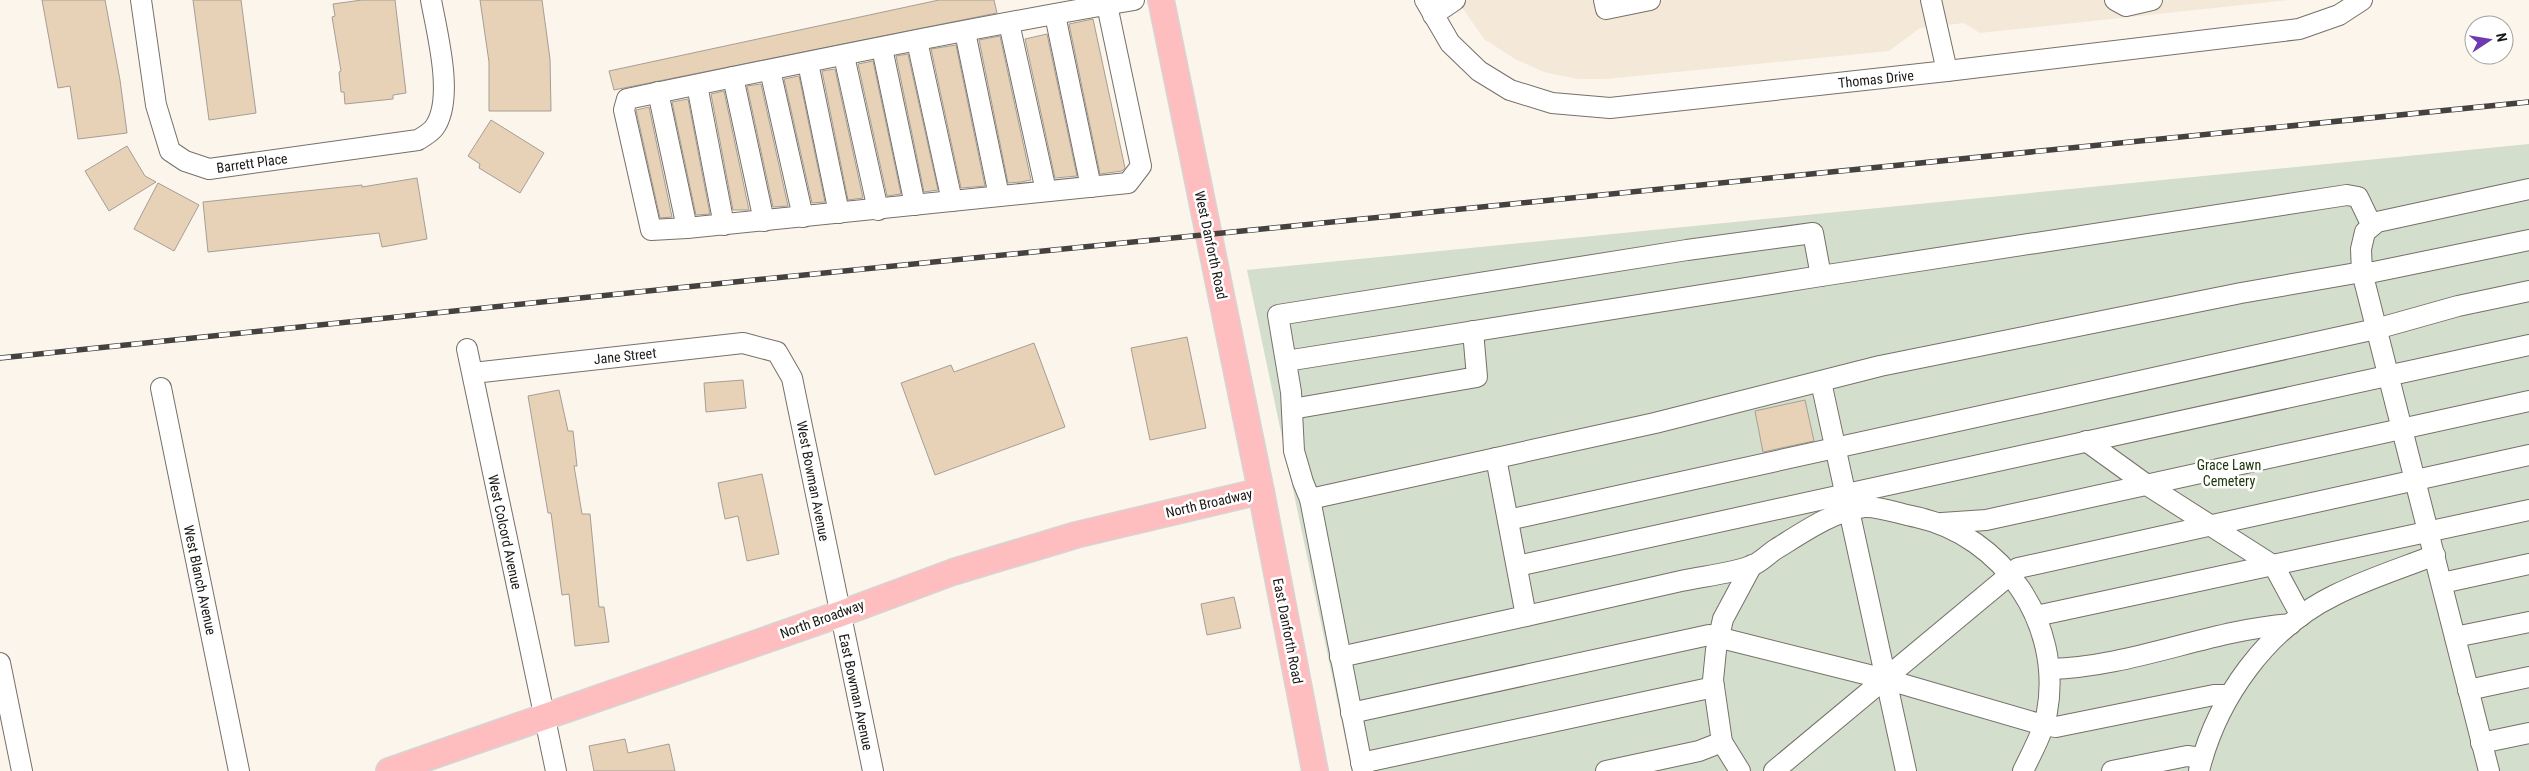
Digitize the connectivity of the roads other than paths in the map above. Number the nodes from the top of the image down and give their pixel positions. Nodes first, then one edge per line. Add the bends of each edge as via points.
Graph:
1 (141, 0) edge
2 (431, 0) edge
3 (1134, 0) edge
4 (1161, 0) edge
5 (1455, 0) edge
6 (1604, 0) edge
7 (1650, 0) edge
8 (1931, 0) edge
9 (2115, 0) edge
10 (2152, 0) edge
11 (2362, 0) edge
12 (1107, 5) junction
13 (1429, 8) edge
14 (1055, 15) junction
15 (1009, 24) junction
16 (965, 32) junction
17 (917, 41) junction
18 (882, 48) junction
19 (844, 56) junction
20 (808, 63) junction
21 (770, 70) junction
22 (1946, 71) junction
23 (733, 78) junction
24 (697, 85) junction
25 (658, 92) junction
26 (1091, 187) junction
27 (2529, 188) edge
28 (1046, 191) junction
29 (999, 196) junction
30 (952, 201) junction
31 (915, 205) junction
32 (878, 210) junction
33 (839, 213) junction
34 (802, 217) junction
35 (764, 221) junction
36 (2371, 224) junction
37 (724, 225) junction
38 (687, 228) junction
39 (2529, 240) edge
40 (2362, 272) junction
41 (1821, 276) junction
42 (2529, 291) edge
43 (2376, 329) junction
44 (1473, 331) junction
45 (2529, 346) edge
46 (467, 349) dead end
47 (777, 352) joint
48 (1286, 361) junction
49 (472, 373) junction
50 (2389, 376) junction
51 (1821, 382) junction
52 (161, 388) dead end
53 (2529, 401) edge
54 (1292, 408) junction
55 (2403, 429) junction
56 (2086, 441) junction
57 (1835, 448) junction
58 (2529, 455) edge
59 (1496, 458) junction
60 (2416, 479) junction
61 (2147, 485) junction
62 (1262, 491) junction
63 (1310, 499) junction
64 (1847, 503) junction
65 (2529, 510) edge
66 (1508, 520) junction
67 (1938, 523) junction
68 (2209, 525) junction
69 (2430, 533) junction
70 (2435, 555) junction
71 (2529, 564) edge
72 (1752, 565) junction
73 (1517, 566) junction
74 (2274, 566) junction
75 (2010, 574) junction
76 (2442, 583) junction
77 (840, 614) junction
78 (1526, 616) junction
79 (2036, 616) junction
80 (2296, 620) junction
81 (2529, 622) edge
82 (1719, 636) junction
83 (2455, 637) junction
84 (1340, 657) junction
85 (0, 663) edge
86 (2050, 670) junction
87 (2529, 677) edge
88 (1886, 679) junction
89 (1714, 687) junction
90 (2468, 690) junction
91 (2229, 695) junction
92 (1351, 713) junction
93 (543, 716) junction
94 (2043, 725) junction
95 (2529, 732) edge
96 (1722, 742) junction
97 (2482, 743) junction
98 (2200, 765) edge
99 (1362, 767) edge
100 (395, 770) edge
101 (22, 771) edge
102 (240, 771) edge
103 (556, 771) edge
104 (873, 771) edge
105 (1315, 771) edge
106 (1606, 771) edge
107 (1740, 771) edge
108 (1774, 771) edge
109 (1906, 771) edge
110 (2022, 771) edge
111 (2112, 771) edge
112 (2489, 771) edge

1 - 2 street, Barrett Place via 156,105 170,151 209,169 418,140 434,128 442,106 443,66
3 - 12 street
4 - 62 main road, West Danforth Road
5 - 13 street
6 - 7 street via 1606,9
8 - 22 street
9 - 10 street via 2126,6
11 - 22 street, Thomas Drive via 2339,15 2300,29
12 - 14 street
12 - 26 street via 1141,166 1128,183
13 - 22 street, Thomas Drive via 1450,43 1479,70 1510,90 1552,103 1610,108
14 - 15 street
14 - 26 street
15 - 16 street
15 - 28 street
16 - 17 street
16 - 29 street
17 - 18 street
17 - 30 street
18 - 19 street
18 - 31 street
19 - 20 street
19 - 32 street
20 - 21 street
20 - 33 street
21 - 23 street
21 - 34 street
23 - 24 street
23 - 35 street
24 - 25 street
24 - 37 street
25 - 38 street
25 - 38 street via 627,99 624,110 652,230
26 - 28 street
27 - 36 street
28 - 29 street
29 - 30 street
30 - 31 street
31 - 32 street
32 - 33 street
33 - 34 street
34 - 35 street
35 - 37 street
36 - 40 street via 2365,232 2361,249
36 - 41 street via 2358,197 2346,195
37 - 38 street
39 - 40 street
40 - 43 street
40 - 51 street via 1919,358
41 - 44 street
41 - 48 street via 1813,233 1472,283 1278,316
42 - 43 street via 2458,306
43 - 50 street
43 - 57 street
44 - 48 street
44 - 54 street via 1477,377
45 - 50 street
46 - 49 street, West Colcord Avenue
47 - 49 street, Jane Street via 743,343
47 - 77 street, West Bowman Avenue via 792,378
48 - 54 street
49 - 93 street, West Colcord Avenue
50 - 55 street
50 - 56 street
51 - 57 street
51 - 59 street
52 - 102 street, West Blanch Avenue
53 - 55 street
54 - 63 street via 1294,451
55 - 60 street
55 - 61 street
56 - 61 street
56 - 64 street
57 - 64 street
57 - 66 street
58 - 60 street
59 - 63 street
59 - 66 street
60 - 68 street
60 - 69 street
61 - 67 street via 1986,520
61 - 68 street
62 - 77 main road, North Broadway via 1076,534 953,572
62 - 105 main road, East Danforth Road
63 - 84 street
64 - 67 street
64 - 72 street
64 - 73 street
64 - 88 street
65 - 69 street
66 - 73 street
67 - 75 street via 1975,543
68 - 74 street
68 - 75 street via 2018,568
69 - 70 street
69 - 74 street
70 - 76 street
70 - 80 street via 2334,595
71 - 76 street
72 - 78 street
72 - 82 street via 1723,619
73 - 78 street
74 - 79 street
74 - 80 street
75 - 79 street
75 - 88 street
76 - 83 street
77 - 93 main road, North Broadway
77 - 104 street, East Bowman Avenue
78 - 84 street
79 - 86 street via 2047,648
80 - 86 street via 2086,667
80 - 91 street via 2278,635
81 - 83 street
82 - 88 street
82 - 89 street
82 - 92 street via 1709,634
83 - 90 street
84 - 92 street
85 - 101 street
86 - 94 street
87 - 90 street
88 - 94 street
88 - 108 street
88 - 109 street
89 - 96 street
89 - 99 street
90 - 97 street
91 - 94 street via 2214,695 2056,727
91 - 98 street via 2212,728
92 - 99 street
93 - 100 main road, North Broadway
93 - 103 street, West Colcord Avenue
94 - 110 street
95 - 97 street
96 - 106 street
96 - 107 street
97 - 112 street
98 - 111 street via 2187,756

